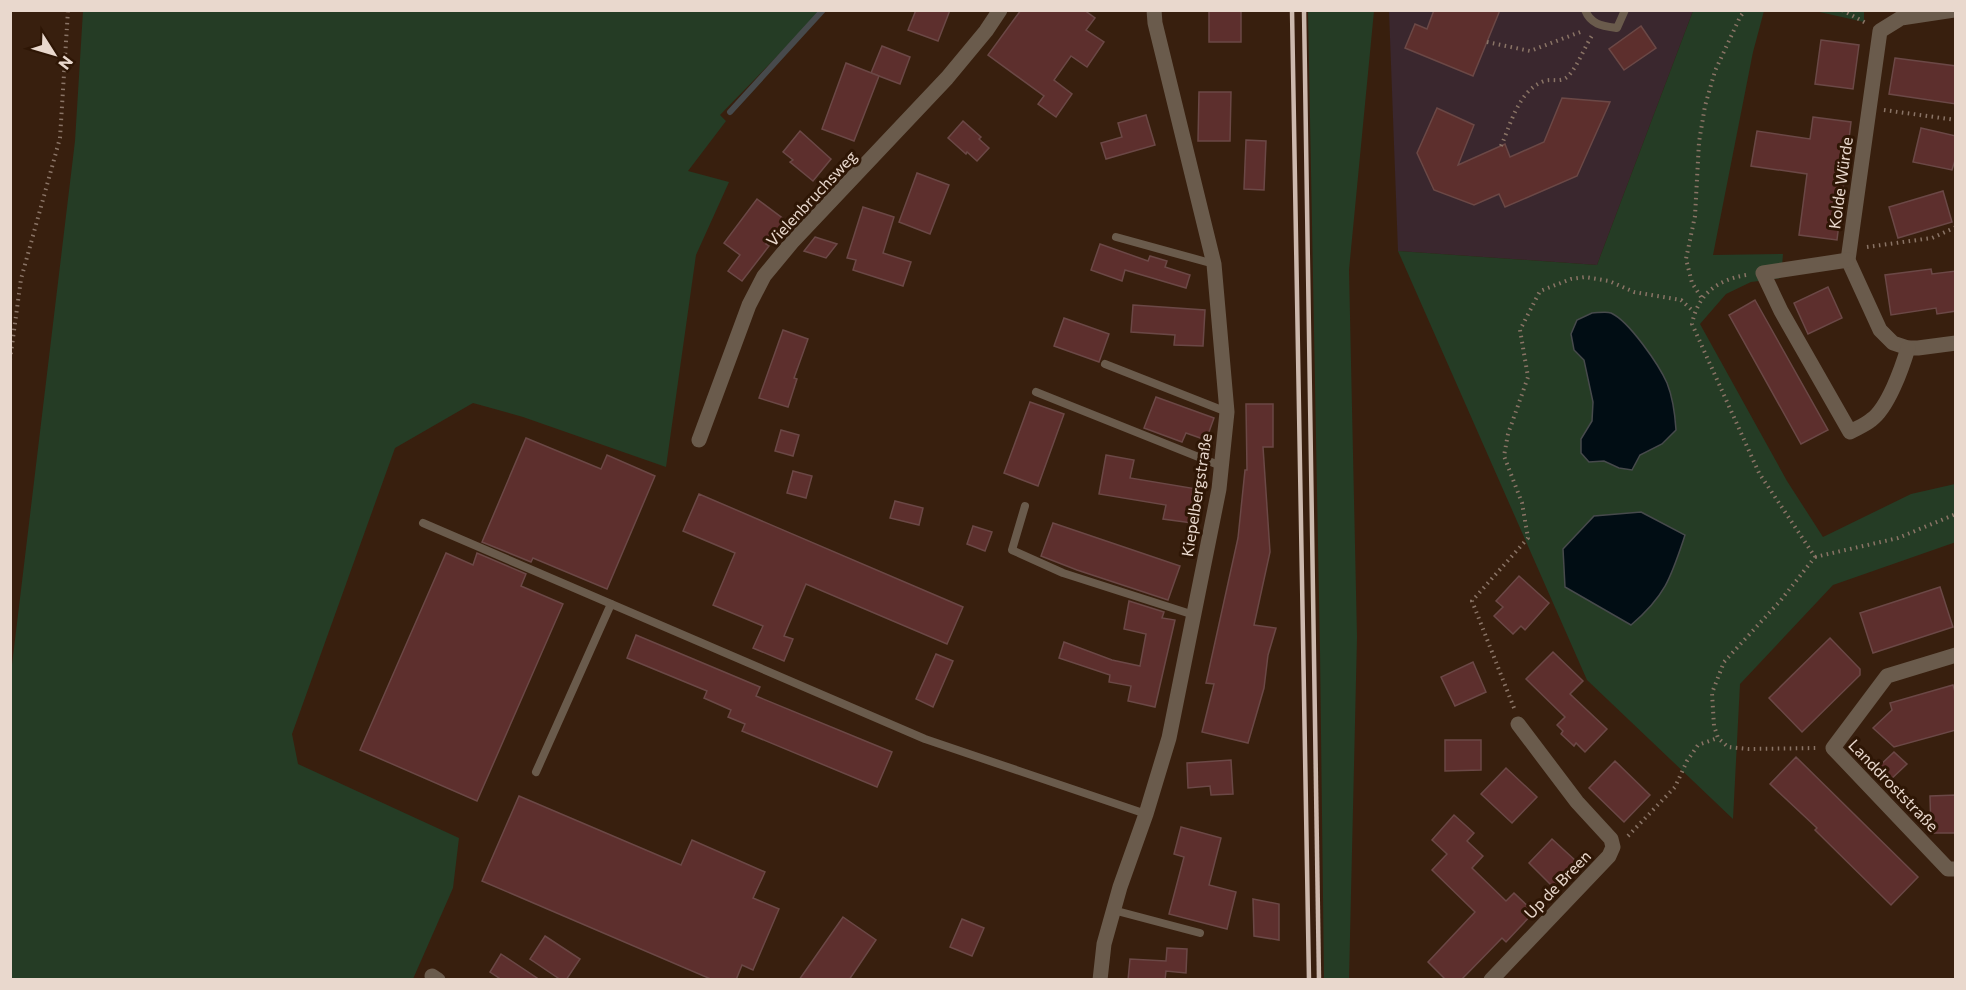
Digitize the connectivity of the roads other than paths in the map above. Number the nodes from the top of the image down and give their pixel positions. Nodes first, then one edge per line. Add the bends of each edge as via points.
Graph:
1 (1000, 10) edge
2 (1155, 10) edge
3 (1585, 10) edge
4 (1625, 10) edge
5 (1954, 10) edge
6 (1116, 237) dead end
7 (1849, 254) junction
8 (1214, 264) junction
9 (1956, 343) edge
10 (1908, 348) junction
11 (1105, 364) dead end
12 (1036, 393) dead end
13 (1227, 412) junction
14 (699, 440) dead end
15 (1221, 466) junction
16 (1025, 507) dead end
17 (423, 523) dead end
18 (611, 604) junction
19 (1194, 615) junction
20 (1956, 655) edge
21 (1518, 724) dead end
22 (536, 771) dead end
23 (1146, 814) junction
24 (1956, 870) edge
25 (1113, 910) junction
26 (1200, 933) dead end
27 (1100, 980) edge
28 (1491, 980) edge

1 - 14 street, Vielenbruchsweg via 947,78 764,276 749,305
2 - 8 street, Kiepelbergstraße via 1155,24
3 - 4 lane via 1598,26 1617,28
5 - 7 street, Kolde Würde via 1901,18 1880,31
6 - 8 lane
7 - 10 street via 1880,330 1893,343
7 - 10 street via 1763,273 1850,432 1881,411
8 - 13 street, Kiepelbergstraße
9 - 10 street
11 - 13 lane
12 - 15 lane
13 - 15 street, Kiepelbergstraße
15 - 19 street, Kiepelbergstraße
16 - 19 lane via 1012,550 1063,573
17 - 18 lane
18 - 22 lane
18 - 23 lane via 925,739
19 - 23 street, Kiepelbergstraße via 1169,738
20 - 24 street, Landdroststraße via 1887,676 1833,747 1948,869
21 - 28 street, Up de Breen via 1577,802 1611,839 1613,847 1609,856
23 - 25 street, Kiepelbergstraße
25 - 26 lane
25 - 27 street, Kiepelbergstraße

